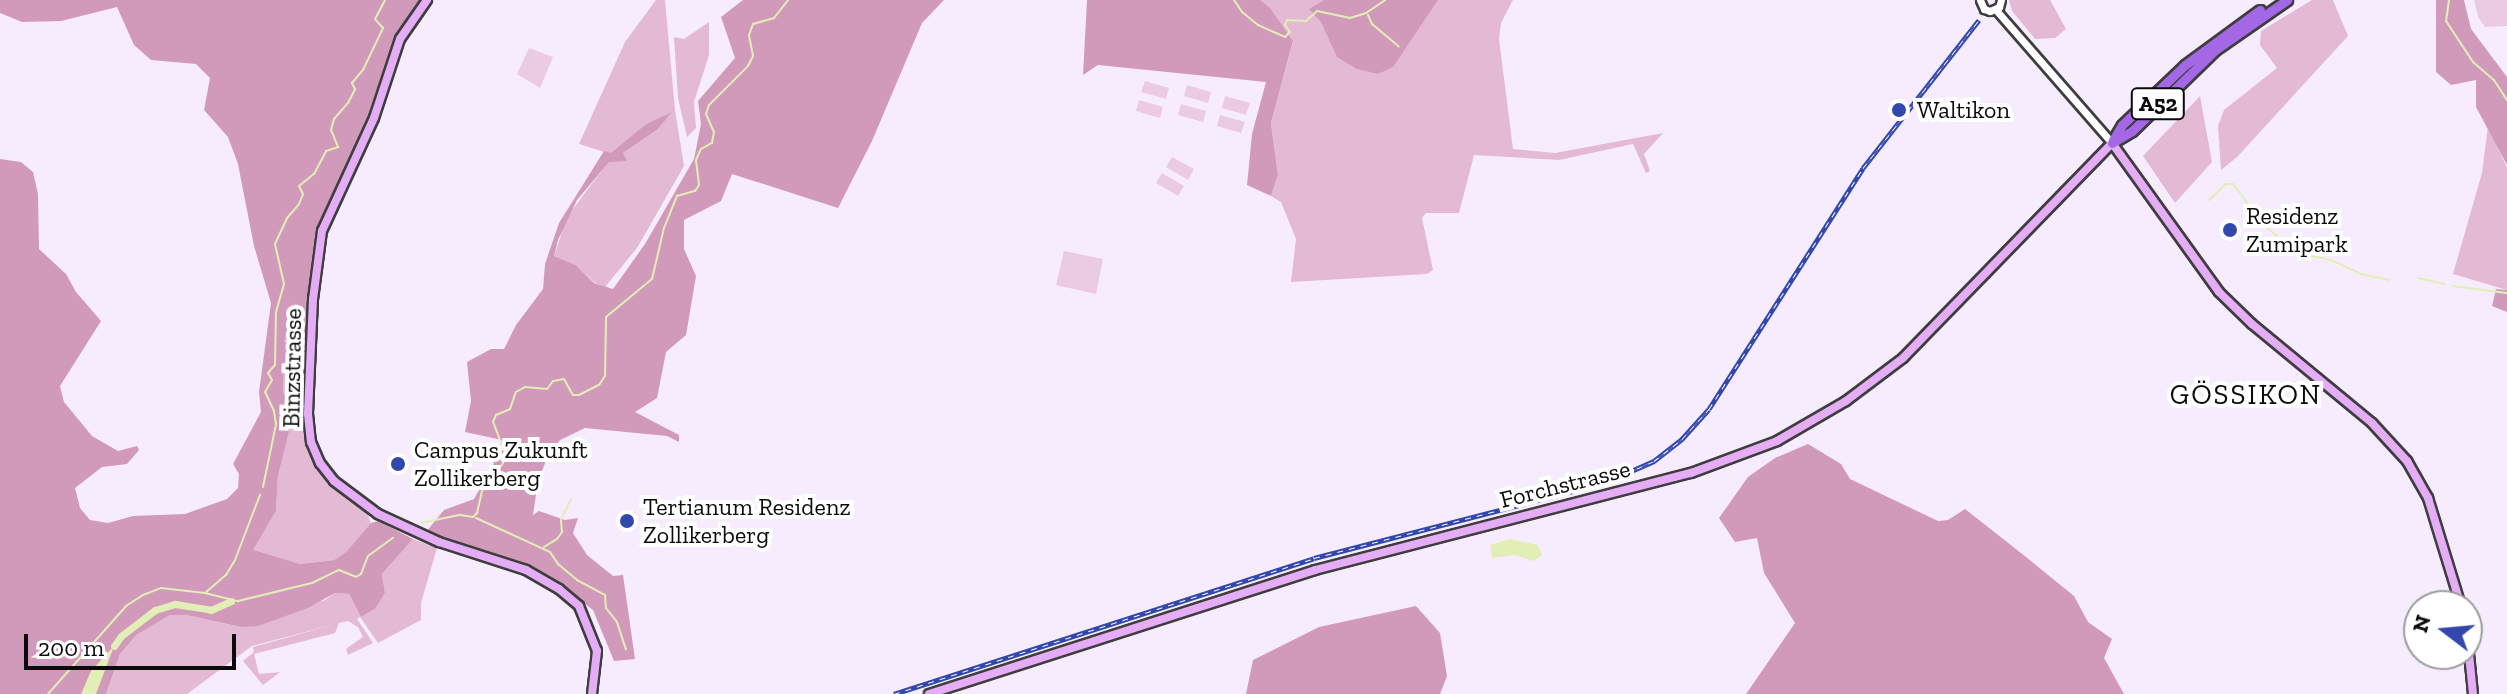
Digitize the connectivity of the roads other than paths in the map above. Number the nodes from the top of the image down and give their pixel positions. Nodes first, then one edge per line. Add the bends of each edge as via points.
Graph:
1 (427, 0) edge
2 (1980, 0) edge
3 (2001, 0) edge
4 (2276, 0) edge
5 (2287, 0) edge
6 (1996, 10) junction
7 (2112, 143) junction
8 (2456, 590) edge
9 (2471, 670) edge
10 (592, 694) edge
11 (929, 694) edge
12 (2473, 694) edge

1 - 10 main road, Binzstrasse via 400,39 374,118 322,231 312,313 311,442 334,481 378,514 439,542 526,570 579,606 597,651
2 - 6 street via 1984,9
3 - 6 street
4 - 7 highway, Forchstrasse / A52 via 2185,65 2122,125
5 - 7 highway, Forchstrasse / A52 via 2215,50 2132,131
6 - 7 street
7 - 8 main road via 2219,292 2372,423 2407,461 2428,498
7 - 11 main road, Forchstrasse via 1903,358 1846,401 1777,441 1691,473 1315,570
9 - 12 main road

